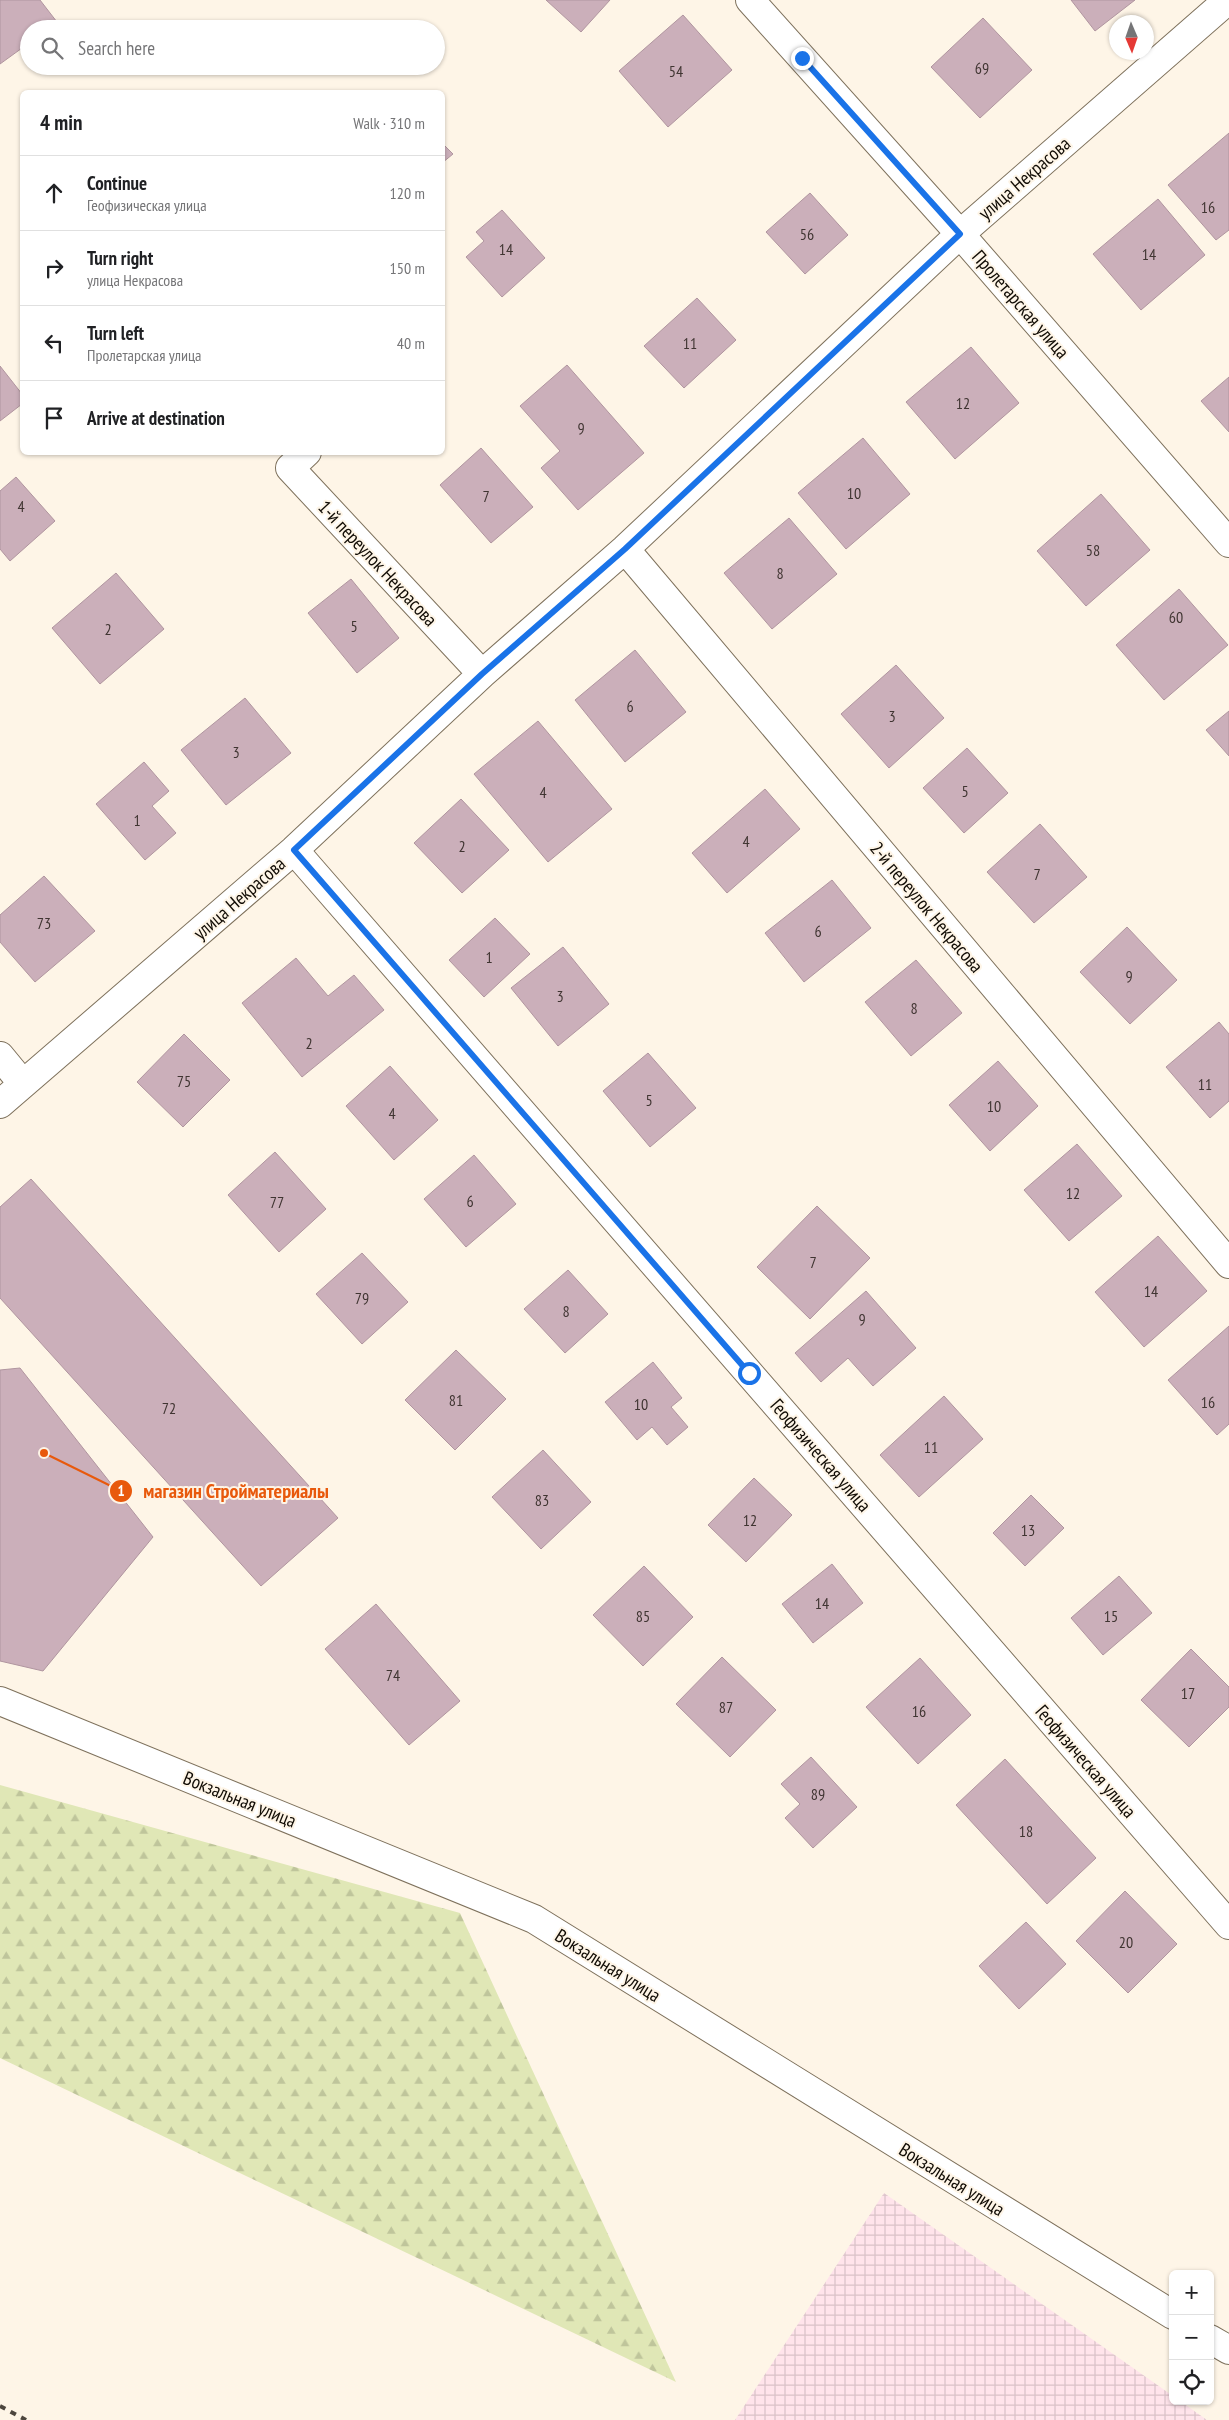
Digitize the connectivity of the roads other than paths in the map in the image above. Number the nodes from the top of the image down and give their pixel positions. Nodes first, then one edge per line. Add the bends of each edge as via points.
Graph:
1 (750, 0) edge
2 (1228, 0) edge
3 (960, 234) junction
4 (304, 455) edge
5 (1229, 543) edge
6 (625, 549) junction
7 (482, 674) junction
8 (294, 850) junction
9 (0, 1056) edge
10 (23, 1084) junction
11 (0, 1104) edge
12 (1229, 1264) edge
13 (0, 1701) edge
14 (1229, 1925) edge
15 (1169, 2313) edge
16 (1214, 2341) edge
17 (1229, 2350) edge

1 - 3 street, Пролетарская улица
2 - 3 street, улица Некрасова
3 - 5 street, Пролетарская улица
3 - 6 street, улица Некрасова
4 - 7 street, 1-й переулок Некрасова via 290,468
6 - 7 street, улица Некрасова
6 - 12 street, 2-й переулок Некрасова
7 - 8 street, улица Некрасова
8 - 10 street, улица Некрасова
8 - 14 street, Геофизическая улица
9 - 10 street
10 - 11 street, улица Некрасова
13 - 15 street, Вокзальная улица via 534,1920
16 - 17 street

